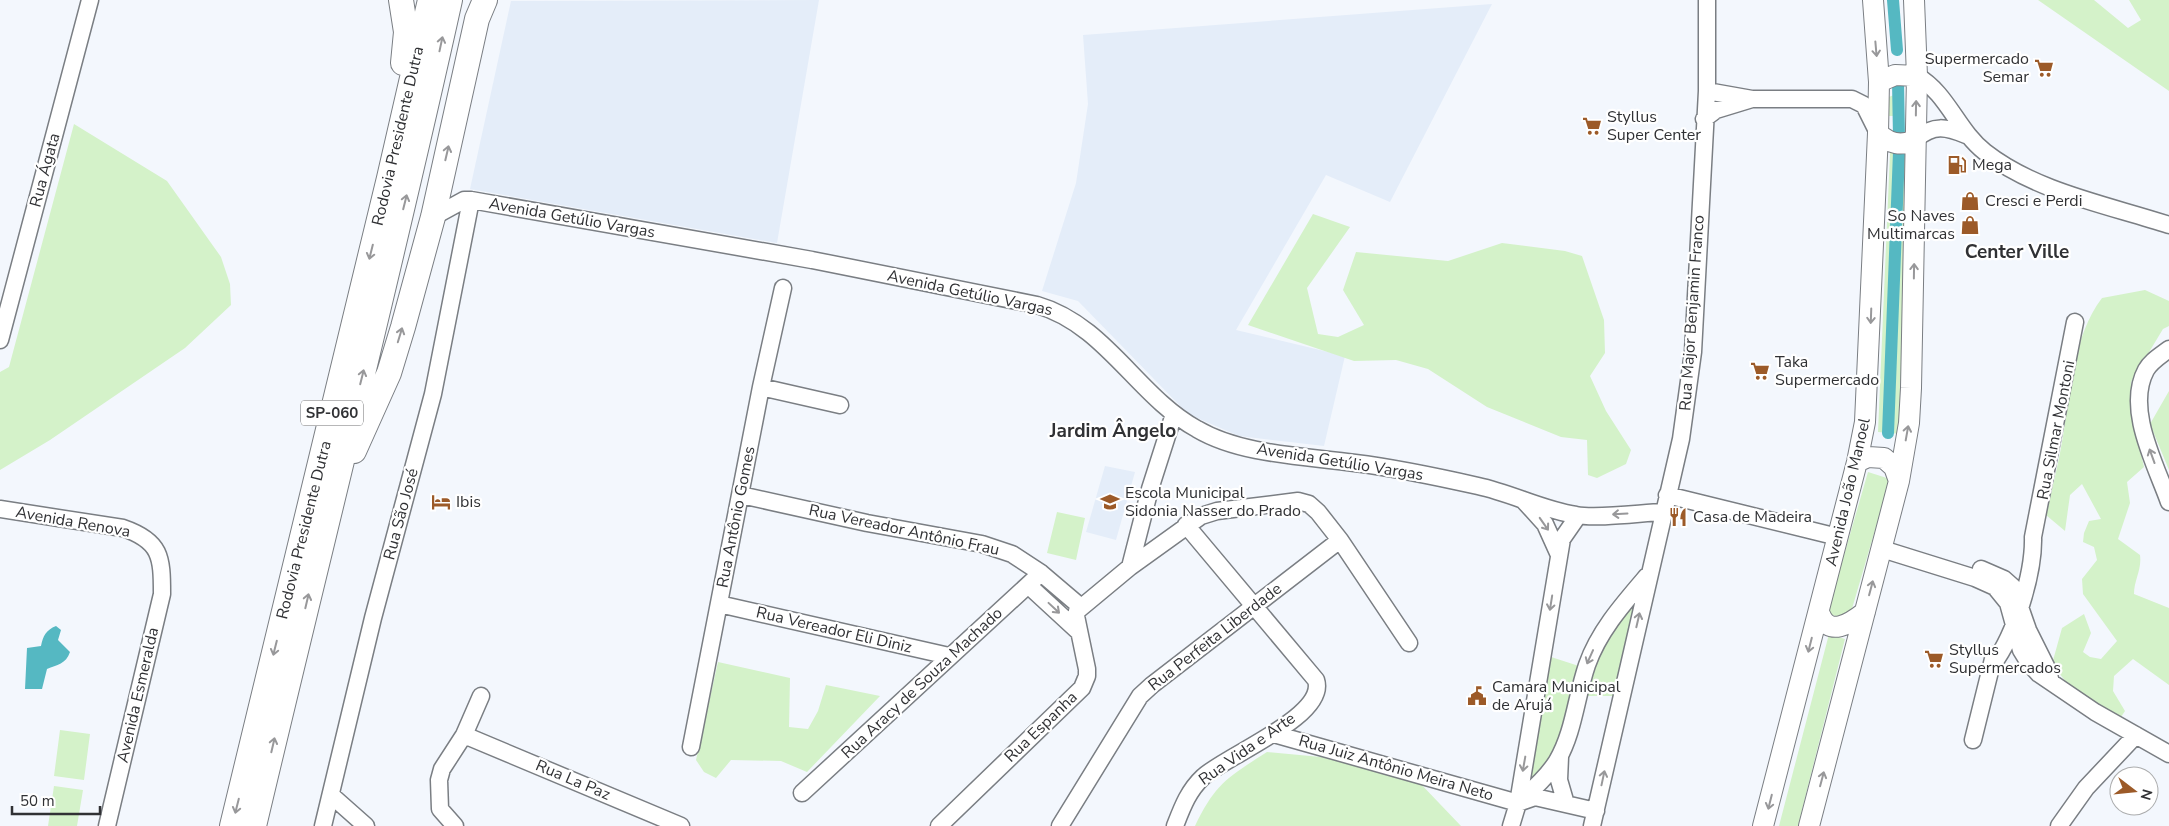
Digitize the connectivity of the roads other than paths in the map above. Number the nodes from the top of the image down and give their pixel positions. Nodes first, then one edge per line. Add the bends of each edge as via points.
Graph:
1 (90, 0) edge
2 (401, 0) edge
3 (430, 0) edge
4 (450, 0) edge
5 (484, 0) edge
6 (1707, 0) edge
7 (1873, 0) edge
8 (1914, 0) edge
9 (1916, 76) junction
10 (1879, 82) junction
11 (1707, 91) junction
12 (1752, 99) junction
13 (1852, 100) junction
14 (1704, 119) junction
15 (1878, 133) junction
16 (1966, 135) junction
17 (1916, 140) junction
18 (442, 177) junction
19 (389, 178) junction
20 (467, 200) junction
21 (433, 217) junction
22 (2169, 225) edge
23 (783, 288) dead end
24 (2075, 322) dead end
25 (0, 340) edge
26 (2169, 350) edge
27 (761, 387) junction
28 (840, 405) dead end
29 (1174, 414) junction
30 (1857, 462) junction
31 (1899, 481) junction
32 (333, 492) junction
33 (741, 495) junction
34 (1521, 498) junction
35 (2169, 502) edge
36 (1665, 503) junction
37 (0, 509) edge
38 (1578, 516) junction
39 (1186, 525) junction
40 (1838, 537) junction
41 (1340, 540) junction
42 (1883, 544) junction
43 (1559, 555) junction
44 (162, 562) joint
45 (1130, 567) junction
46 (1042, 573) junction
47 (1648, 575) junction
48 (1028, 584) junction
49 (2014, 598) junction
50 (719, 604) junction
51 (1081, 607) junction
52 (1254, 607) junction
53 (1819, 612) junction
54 (1865, 612) junction
55 (2013, 625) junction
56 (1079, 632) junction
57 (1408, 643) dead end
58 (949, 656) junction
59 (2025, 657) junction
60 (1997, 658) junction
61 (2051, 682) junction
62 (481, 696) dead end
63 (1274, 734) junction
64 (464, 735) junction
65 (2136, 735) junction
66 (1973, 740) dead end
67 (691, 747) dead end
68 (1561, 753) junction
69 (2169, 754) edge
70 (802, 793) dead end
71 (331, 795) junction
72 (1518, 803) junction
73 (1566, 804) junction
74 (440, 809) junction
75 (1594, 818) edge
76 (106, 826) edge
77 (232, 826) edge
78 (254, 826) edge
79 (323, 826) edge
80 (366, 826) edge
81 (438, 826) edge
82 (455, 826) edge
83 (681, 826) edge
84 (939, 826) edge
85 (1060, 826) edge
86 (1175, 826) edge
87 (1511, 826) edge
88 (1764, 826) edge
89 (1809, 826) edge
90 (2059, 826) edge

1 - 25 street, Rua Ágata
2 - 19 highway via 406,45
3 - 19 highway, Rodovia Presidente Dutra / SP-060
32 -> 4 highway, Rodovia Presidente Dutra / SP-060 via 410,182
18 -> 5 highway
6 - 11 street, Rua Major Benjamin Franco
7 -> 10 main road, Avenida João Manoel
8 - 9 main road
9 - 10 main road via 1895,75
9 - 16 street via 1937,92
17 -> 9 main road
10 - 13 street
10 - 15 main road, Avenida João Manoel
11 - 12 street
11 - 14 street, Rua Major Benjamin Franco
12 - 13 street
12 - 14 street via 1716,110
13 - 15 street via 1864,105
14 - 36 street, Rua Major Benjamin Franco via 1690,384 1681,439
15 - 17 main road via 1893,143
15 -> 30 main road, Avenida João Manoel via 1868,386
16 - 17 street via 1950,128 1936,127
16 - 22 street via 2003,165 2045,185
31 -> 17 main road via 1911,388
18 - 20 street
18 - 21 highway
19 -> 77 highway, Rodovia Presidente Dutra / SP-060
20 - 21 street
20 - 29 street, Avenida Getúlio Vargas via 812,260 1050,309 1089,331
20 - 71 street, Rua São José via 433,394 373,618
32 -> 21 highway via 389,373
23 - 27 street, Rua Antônio Gomes
24 - 49 street, Rua Silmar Montoni via 2032,559
35 -> 26 street via 2147,443 2139,401 2141,383 2147,370 2154,360
27 - 28 street
27 - 33 street, Rua Antônio Gomes
29 - 34 street, Avenida Getúlio Vargas via 1198,430 1237,445 1375,466 1480,486
29 - 45 street via 1150,488
30 - 31 main road via 1868,457 1884,458 1894,467
30 - 40 main road, Avenida João Manoel
31 - 42 main road
78 -> 32 highway, Rodovia Presidente Dutra / SP-060
33 - 46 street, Rua Vereador Antônio Frau via 866,523 982,544 1012,554
33 - 50 street, Rua Antônio Gomes
34 - 38 street, Avenida Getúlio Vargas
34 -> 43 street via 1545,524
36 -> 38 street, Avenida Getúlio Vargas
36 - 40 street, Avenida Getúlio Vargas
36 - 47 street, Rua Major Benjamin Franco
37 - 44 street, Avenida Renova via 123,528 152,544
38 - 43 street via 1562,539
39 - 41 street via 1217,511 1298,501 1316,509
39 - 45 street
39 - 52 street
40 - 53 main road, Avenida João Manoel
41 - 52 street, Rua Perfeita Liberdade
41 - 57 street
42 - 49 street via 1975,578
54 -> 42 main road
43 -> 72 street
44 - 76 street, Avenida Esmeralda via 162,594
45 - 51 street
46 - 48 street, Rua Aracy de Souza Machado
46 - 51 street, Rua Vereador Antônio Frau
47 -> 68 street via 1616,612 1594,648
75 -> 47 street, Rua Major Benjamin Franco
48 -> 56 street
48 - 58 street, Rua Aracy de Souza Machado
49 - 55 street
49 - 60 street, Rua Silmar Montoni via 1995,648
49 - 61 street
50 - 58 street, Rua Vereador Eli Diniz
50 - 67 street, Rua Antônio Gomes
51 - 56 street, Rua Espanha via 1076,616
52 - 63 street, Rua Vida e Arte via 1316,680 1318,690 1312,702
52 - 85 street, Rua Perfeita Liberdade via 1140,696
53 - 54 main road via 1824,621 1839,627 1851,624
53 -> 88 main road, Avenida João Manoel
89 -> 54 main road
55 - 59 street
55 - 60 street
56 - 84 street, Rua Espanha via 1087,676 1082,688
58 - 70 street, Rua Aracy de Souza Machado
59 - 60 street via 2012,653
59 - 61 street via 2039,674
60 - 66 street
61 - 65 street
62 - 64 street
63 - 72 street, Rua Juiz Antônio Meira Neto
63 - 86 street, Rua Vida e Arte via 1205,775 1191,791
64 - 74 street via 442,769
64 - 83 street, Rua La Paz
65 - 69 street
65 - 90 street via 2086,788
68 - 72 street via 1547,775
68 - 73 street via 1559,780
71 - 79 street, Rua São José
71 - 80 street
72 - 73 street via 1535,797
72 - 87 street
73 - 75 street
74 - 81 street
74 - 82 street

